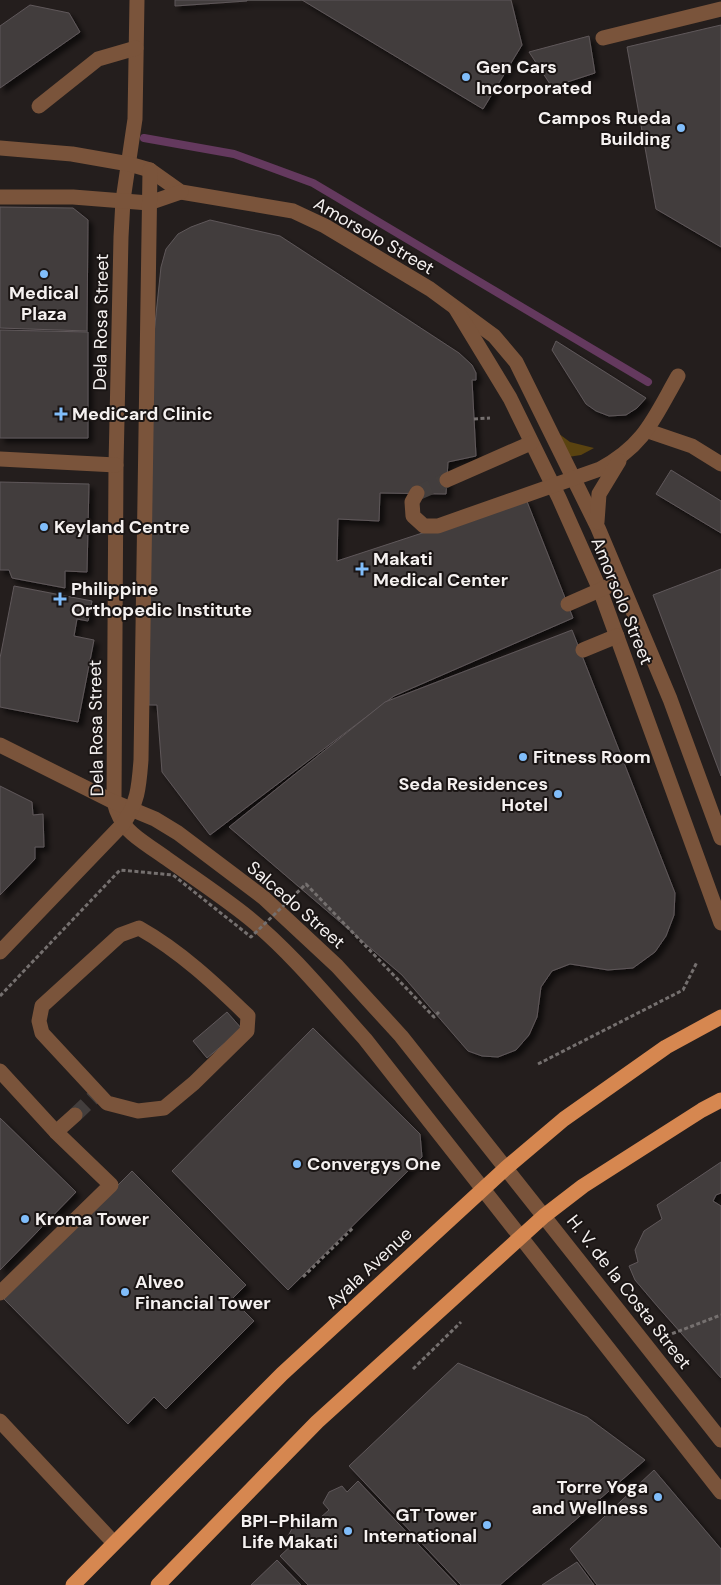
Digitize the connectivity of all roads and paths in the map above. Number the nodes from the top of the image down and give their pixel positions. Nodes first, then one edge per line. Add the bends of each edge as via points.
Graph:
1 (137, 0) edge
2 (721, 9) edge
3 (603, 38) dead end
4 (136, 48) junction
5 (38, 106) dead end
6 (0, 148) edge
7 (129, 164) junction
8 (150, 170) junction
9 (181, 192) junction
10 (0, 197) edge
11 (123, 200) junction
12 (149, 203) junction
13 (456, 308) junction
14 (678, 376) dead end
15 (490, 418) dead end
16 (474, 419) dead end
17 (648, 431) junction
18 (531, 443) junction
19 (622, 457) junction
20 (0, 459) edge
21 (721, 464) edge
22 (116, 465) junction
23 (447, 480) tunnel mouth
24 (564, 482) junction
25 (417, 493) dead end
26 (597, 526) junction
27 (620, 582) junction
28 (600, 590) junction
29 (568, 604) dead end
30 (617, 636) junction
31 (583, 650) dead end
32 (0, 745) edge
33 (114, 802) junction
34 (134, 810) junction
35 (122, 825) junction
36 (721, 838) edge
37 (721, 923) edge
38 (0, 952) edge
39 (697, 962) dead end
40 (0, 996) edge
41 (439, 1012) dead end
42 (721, 1017) edge
43 (538, 1064) dead end
44 (0, 1071) edge
45 (97, 1094) joint
46 (721, 1100) edge
47 (75, 1115) tunnel mouth
48 (56, 1132) junction
49 (506, 1168) junction
50 (483, 1189) junction
51 (544, 1216) junction
52 (354, 1227) dead end
53 (521, 1237) junction
54 (303, 1277) dead end
55 (0, 1293) edge
56 (721, 1315) edge
57 (464, 1319) dead end
58 (647, 1344) junction
59 (413, 1369) dead end
60 (0, 1421) edge
61 (721, 1440) edge
62 (721, 1492) edge
63 (114, 1543) junction
64 (73, 1585) edge
65 (158, 1585) edge

1 - 4 street, Dela Rosa Street
2 - 3 street
4 - 5 street via 98,59
4 - 7 street, Dela Rosa Street via 136,108
6 - 7 street, Amorsolo Street via 72,154
7 - 8 street, Amorsolo Street
7 - 11 street, Dela Rosa Street
8 - 9 street, Amorsolo Street
8 - 12 street
9 - 12 street, Amorsolo Street
9 - 13 street, Amorsolo Street via 293,211 325,226
10 - 11 street, Amorsolo Street
11 - 12 street, Amorsolo Street
11 - 22 street, Dela Rosa Street
12 - 34 street via 142,760
13 - 18 street, Amorsolo Street via 510,398
13 - 24 street, Amorsolo Street via 494,336 516,362
14 - 17 street
15 - 16 path
17 - 19 street
17 - 21 street via 692,446
18 - 23 street
18 - 24 street, Amorsolo Street
19 - 24 street
19 - 26 street via 599,494
20 - 22 street
22 - 33 street, Dela Rosa Street
24 - 25 street via 438,526 424,526 413,516 412,502
24 - 26 street, Amorsolo Street
24 - 28 street, Amorsolo Street
26 - 27 street, Amorsolo Street
27 - 28 street
27 - 36 street, Amorsolo Street via 670,699
28 - 29 street
28 - 30 street, Amorsolo Street
30 - 31 street
30 - 37 street, Amorsolo Street
32 - 33 street, Salcedo Street
33 - 34 street, Salcedo Street
33 - 35 street, Dela Rosa Street
34 - 35 street
34 - 49 street, Salcedo Street via 178,833 264,898 337,966 401,1036
35 - 38 street
35 - 50 street via 250,919 312,980 377,1053
39 - 43 path via 683,990
40 - 41 path, bridge via 120,870 173,874 251,937 306,884 434,1017
42 - 49 main road, Ayala Avenue via 666,1047 564,1119
44 - 48 street
45 - 45 street via 42,1033 39,1021 42,1006 120,934 139,928 215,984 248,1016 247,1031 164,1108 138,1111 107,1103
46 - 51 main road via 583,1186
47 - 48 street
48 - 55 street via 111,1185
49 - 50 main road, Ayala Avenue
49 - 51 street, H. V. de la Costa Street
50 - 53 street
50 - 63 main road, Ayala Avenue via 282,1374
51 - 53 main road
51 - 58 street, H. V. de la Costa Street
52 - 54 path
53 - 62 street
53 - 65 main road via 316,1422
56 - 58 path
57 - 59 path
58 - 61 street, H. V. de la Costa Street
60 - 63 street
63 - 64 main road, Ayala Avenue

